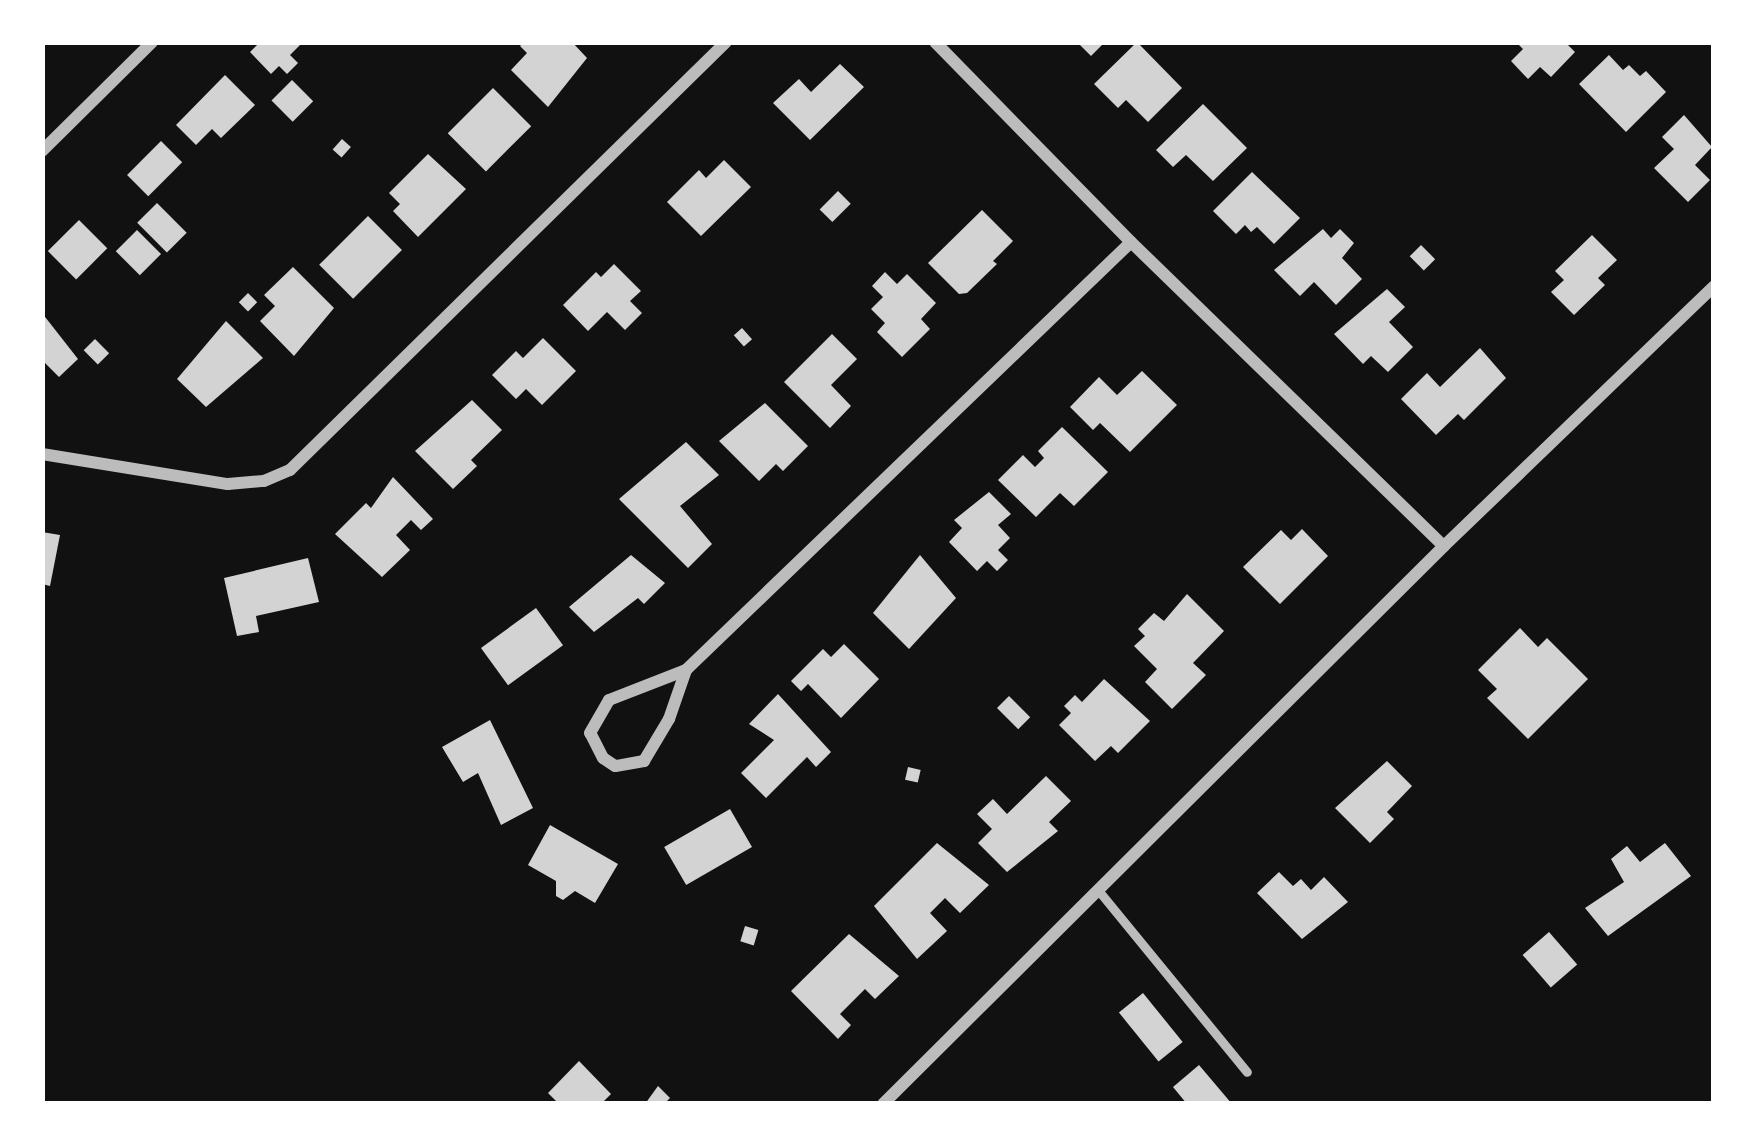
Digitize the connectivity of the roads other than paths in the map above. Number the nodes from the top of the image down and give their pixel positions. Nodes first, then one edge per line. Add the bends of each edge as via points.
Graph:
1 (152, 42) edge
2 (726, 42) edge
3 (935, 42) edge
4 (42, 152) edge
5 (1131, 242) junction
6 (1714, 286) edge
7 (42, 454) edge
8 (1444, 546) junction
9 (686, 670) junction
10 (1098, 890) junction
11 (1247, 1072) dead end
12 (883, 1104) edge

1 - 4 street
2 - 7 street via 290,470 228,484
3 - 5 street
5 - 8 street
5 - 9 street
6 - 8 street
8 - 10 street
9 - 9 street via 609,700 590,733 603,758 616,766 644,761
10 - 11 lane
10 - 12 street

